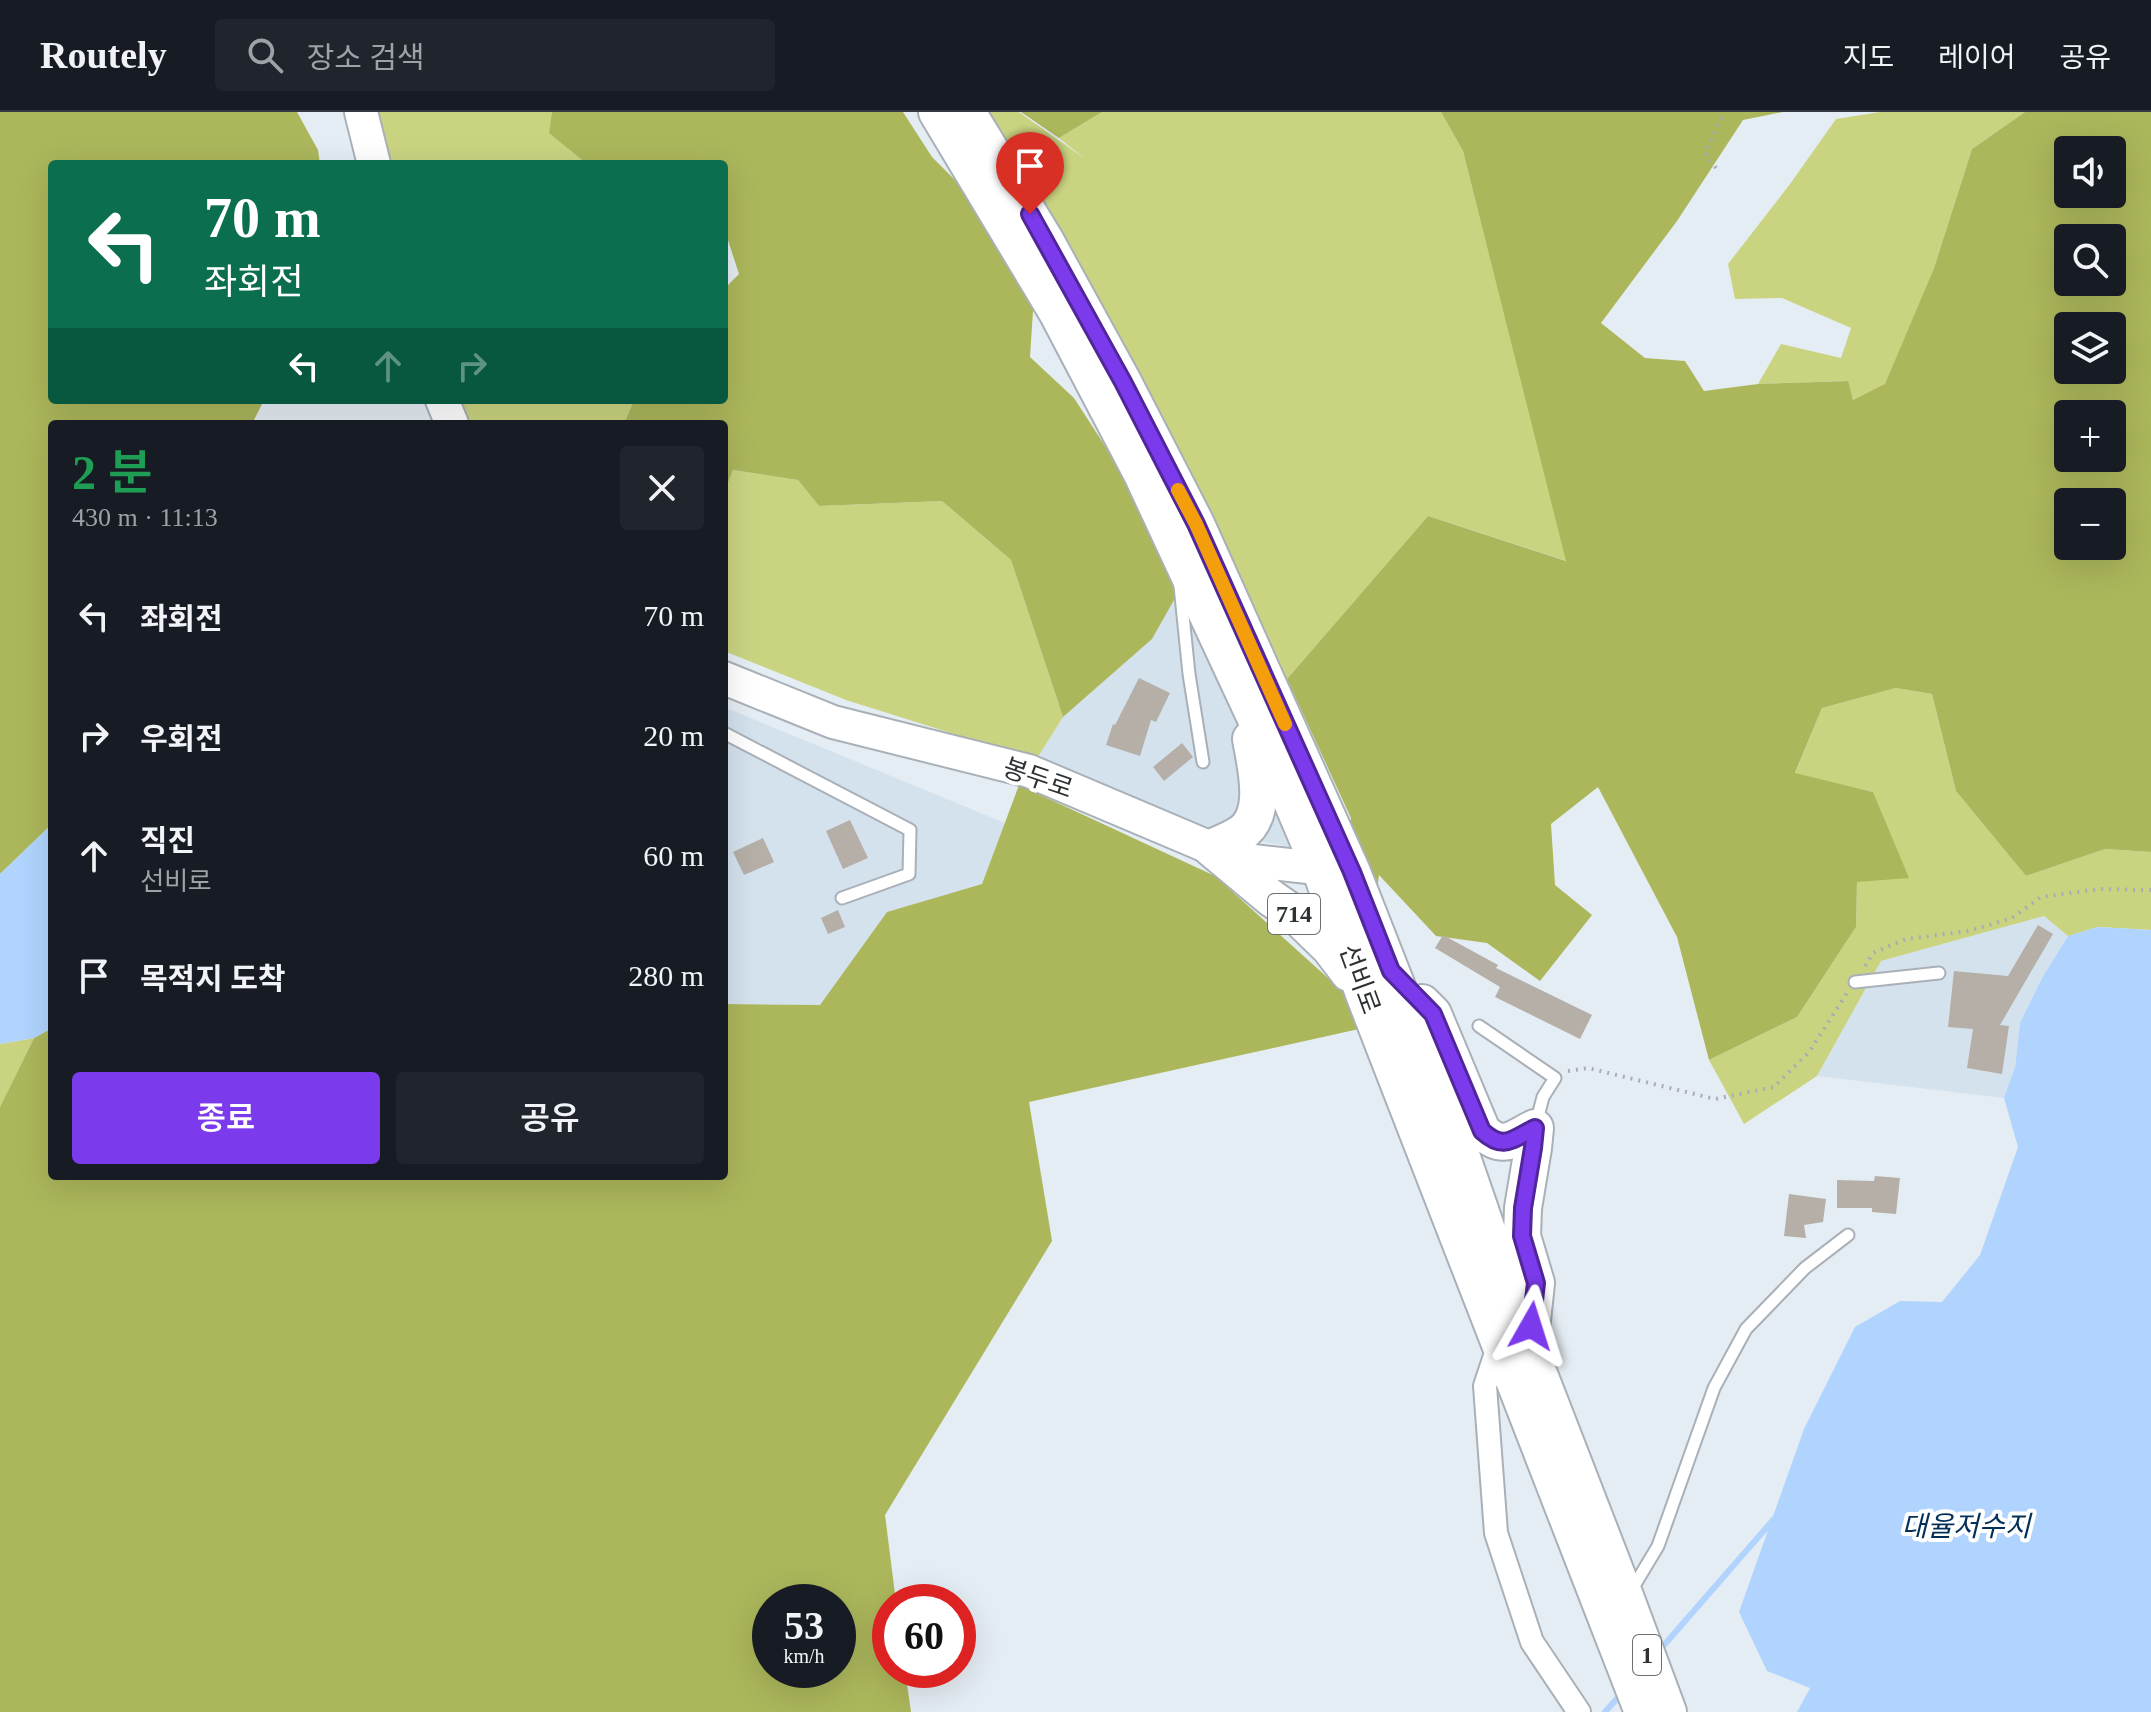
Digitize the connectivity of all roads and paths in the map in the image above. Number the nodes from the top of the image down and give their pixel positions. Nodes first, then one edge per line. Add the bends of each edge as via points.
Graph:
1 (361, 112) edge
2 (937, 112) edge
3 (967, 112) edge
4 (1724, 112) edge
5 (373, 160) edge
6 (1716, 168) dead end
7 (1176, 546) junction
8 (1235, 673) junction
9 (728, 680) edge
10 (728, 735) edge
11 (1203, 762) dead end
12 (1211, 848) junction
13 (1336, 870) junction
14 (842, 898) dead end
15 (1939, 973) dead end
16 (1378, 982) junction
17 (1855, 982) dead end
18 (1479, 1026) dead end
19 (1535, 1128) junction
20 (1848, 1235) dead end
21 (1514, 1346) junction
22 (1615, 1605) junction
23 (1574, 1706) edge
24 (1643, 1712) edge
25 (1668, 1712) edge

1 - 5 main road
2 - 7 main road, 선비로 / 1 via 1057,312
3 - 13 main road, 선비로 / 1 via 1045,240 1196,524
4 - 6 path via 1705,153
7 - 8 main road, 선비로 / 1
7 - 11 lane
8 - 12 main road via 1260,792 1242,833
8 - 13 main road, 선비로 / 1
9 - 12 main road, 봉두로 via 833,722 1029,771
10 - 14 lane via 910,830 909,874
12 - 13 main road, 봉두로 via 1253,861
12 - 16 main road, 714
13 - 16 main road, 선비로 / 1
15 - 17 lane
16 - 19 main road via 1433,1014 1482,1131 1492,1141 1507,1143
16 - 21 main road, 선비로 / 1 via 1448,1117
18 - 19 lane via 1555,1078 1543,1097
19 - 21 main road via 1522,1236 1536,1283
20 - 22 lane via 1805,1268 1746,1329 1714,1388 1658,1546
21 - 22 main road, 선비로 / 1
21 - 23 street via 1485,1386 1496,1533 1532,1642
22 - 24 main road, 1
22 - 25 main road, 1

